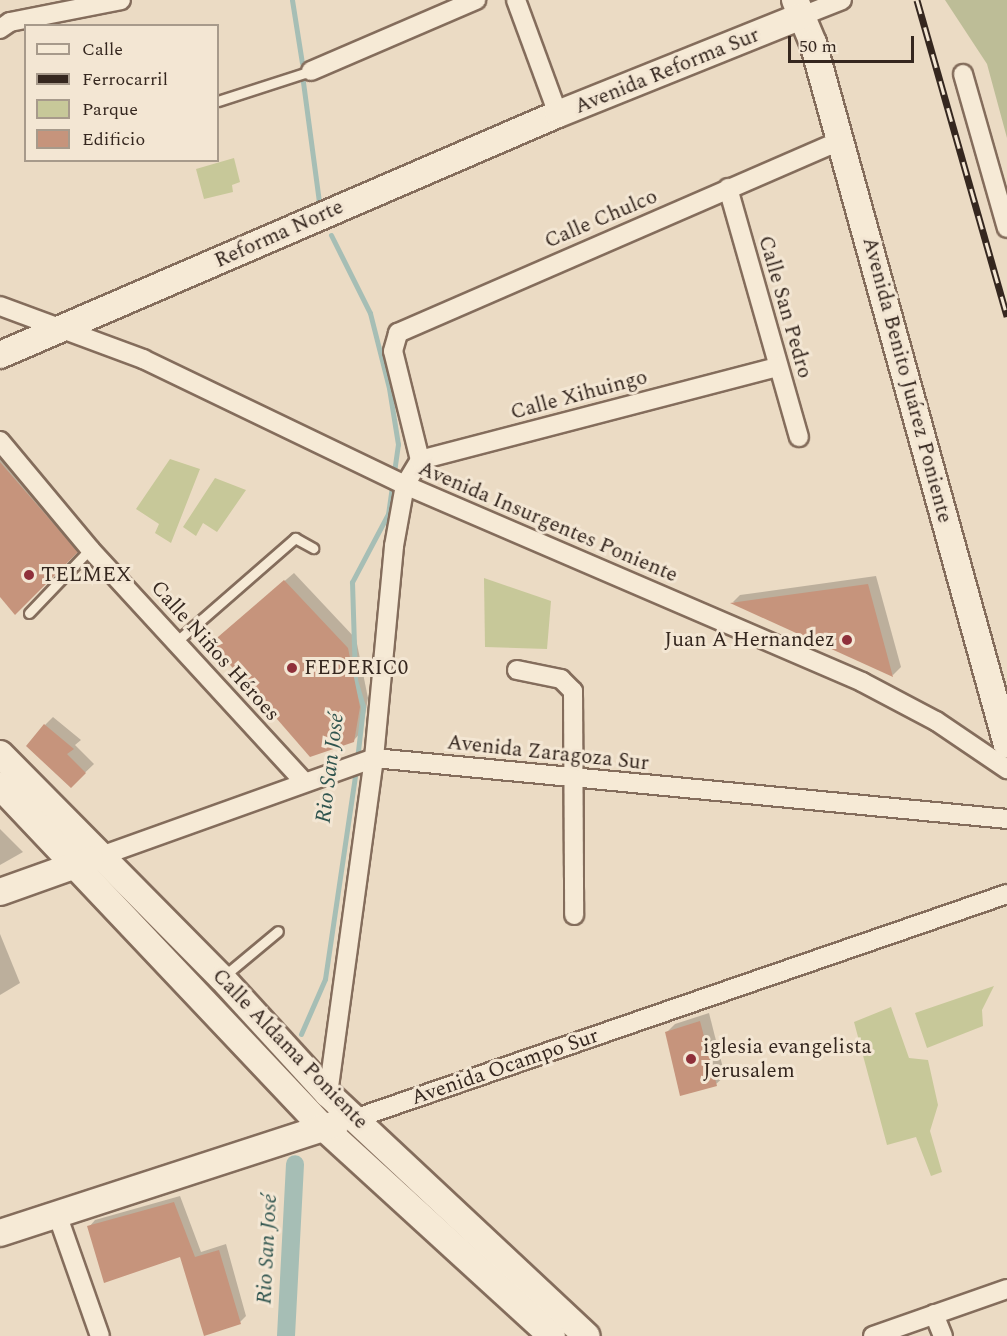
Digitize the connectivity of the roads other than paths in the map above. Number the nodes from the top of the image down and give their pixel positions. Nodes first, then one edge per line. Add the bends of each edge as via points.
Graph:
1 (121, 0) edge
2 (476, 0) edge
3 (516, 0) edge
4 (842, 0) edge
5 (799, 8) edge
6 (0, 29) edge
7 (311, 70) joint
8 (963, 74) dead end
9 (219, 101) edge
10 (558, 114) junction
11 (841, 140) junction
12 (728, 188) junction
13 (1007, 228) edge
14 (0, 306) edge
15 (64, 327) junction
16 (0, 355) edge
17 (778, 367) junction
18 (799, 437) dead end
19 (0, 441) edge
20 (420, 460) junction
21 (403, 483) junction
22 (313, 548) dead end
23 (90, 549) junction
24 (29, 613) dead end
25 (177, 640) junction
26 (517, 670) dead end
27 (1007, 744) edge
28 (0, 754) edge
29 (368, 760) junction
30 (1007, 769) edge
31 (573, 778) junction
32 (304, 782) junction
33 (0, 786) edge
34 (1007, 819) edge
35 (89, 861) junction
36 (0, 892) edge
37 (1007, 894) edge
38 (574, 915) dead end
39 (278, 931) dead end
40 (222, 978) junction
41 (327, 1094) junction
42 (354, 1119) junction
43 (323, 1127) junction
44 (57, 1214) junction
45 (0, 1233) edge
46 (1007, 1289) edge
47 (934, 1314) junction
48 (100, 1336) edge
49 (552, 1336) edge
50 (587, 1336) edge
51 (873, 1336) edge
52 (943, 1336) edge

1 - 6 street via 10,22
2 - 7 street
3 - 10 street
4 - 5 street, Avenida Reforma Sur
5 - 10 main road, Avenida Reforma Sur
5 - 11 main road, Avenida Benito Juárez Poniente
7 - 9 lane
8 - 13 street
10 - 15 main road, Reforma Norte
11 - 12 street, Calle Chulco
11 - 27 main road, Avenida Benito Juárez Poniente
12 - 17 street, Calle San Pedro
12 - 20 street, Calle Chulco via 398,333 393,351
14 - 15 street, Avenida Insurgentes Poniente
15 - 16 main road, Reforma Norte
15 - 21 street, Avenida Insurgentes Poniente via 143,359
17 - 18 street, Calle San Pedro
17 - 20 street, Calle Xihuingo
19 - 23 street, Calle Niños Héroes
20 - 21 street
21 - 29 street
21 - 30 street, Avenida Insurgentes Poniente via 862,682 936,722
22 - 25 lane via 298,537 291,541
23 - 24 lane
23 - 25 street, Calle Niños Héroes
25 - 32 street, Calle Niños Héroes
26 - 31 street via 561,679 573,691
28 - 35 main road, Calle Aldama Poniente
29 - 31 street, Avenida Zaragoza Sur
29 - 32 street, Avenida Zaragoza Sur
29 - 41 street
31 - 34 street, Avenida Zaragoza Sur
31 - 38 street
32 - 35 street, Avenida Zaragoza Sur
33 - 35 main road, Calle Aldama Poniente
35 - 36 main road
35 - 40 main road, Calle Aldama Poniente
35 - 43 main road, Calle Aldama Poniente
37 - 42 street, Avenida Ocampo Sur
39 - 40 lane
40 - 41 main road, Calle Aldama Poniente
41 - 42 main road, Calle Aldama Poniente
42 - 43 main road, Avenida Ocampo Sur
42 - 50 main road, Calle Aldama Poniente
43 - 44 main road, Avenida Ocampo Sur
43 - 49 main road, Calle Aldama Poniente
44 - 45 main road, Avenida Ocampo Sur
44 - 48 street
46 - 47 street
47 - 51 street
47 - 52 street

